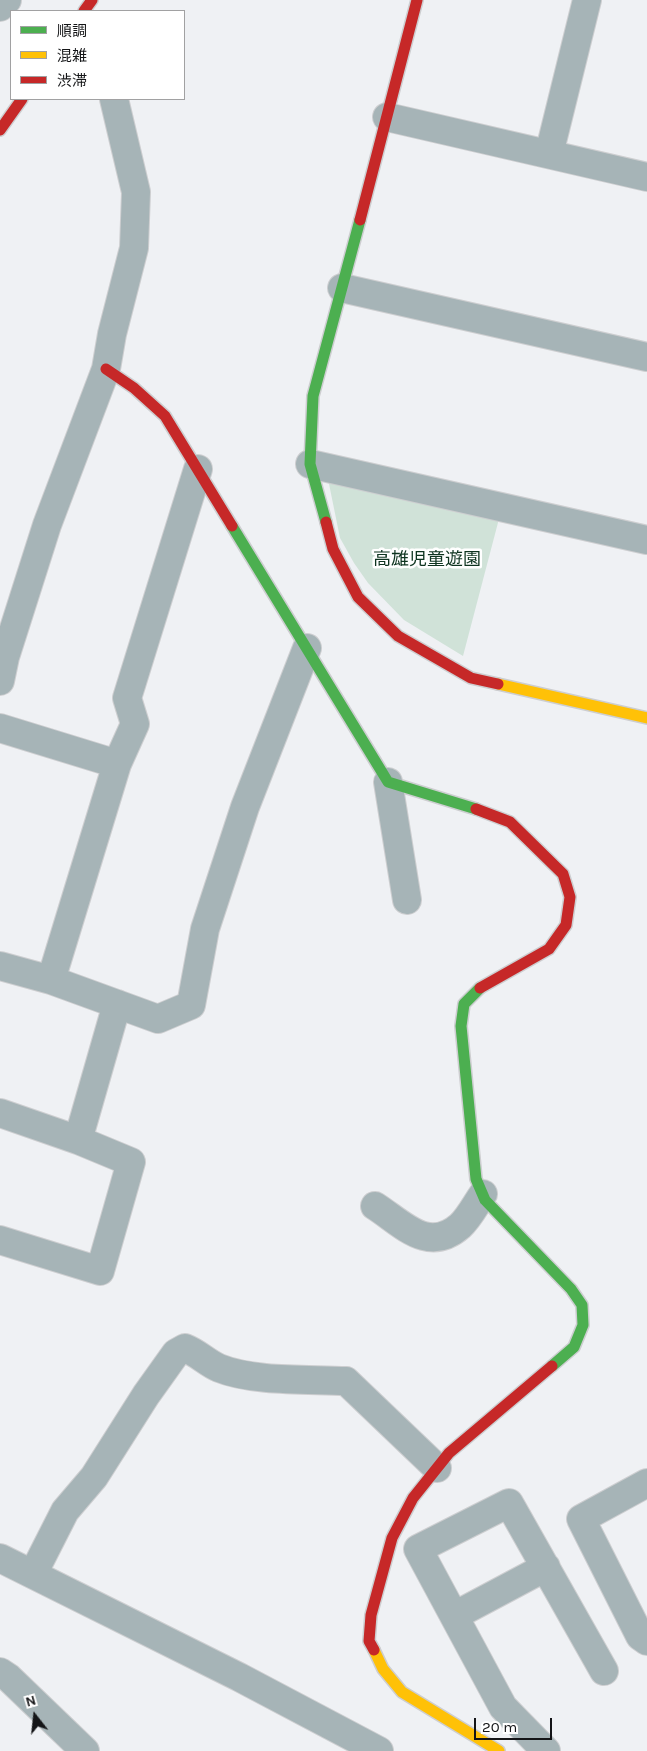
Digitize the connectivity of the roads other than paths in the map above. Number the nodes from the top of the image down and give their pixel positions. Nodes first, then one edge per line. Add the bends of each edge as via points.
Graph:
1 (7, 0) edge
2 (416, 0) edge
3 (587, 0) edge
4 (0, 7) edge
5 (21, 100) edge
6 (114, 100) edge
7 (388, 117) junction
8 (0, 130) edge
9 (548, 154) junction
10 (647, 177) edge
11 (342, 288) junction
12 (647, 357) edge
13 (106, 368) junction
14 (310, 464) junction
15 (198, 469) junction
16 (647, 540) edge
17 (307, 648) junction
18 (0, 680) edge
19 (647, 718) edge
20 (0, 728) edge
21 (117, 764) junction
22 (388, 782) junction
23 (407, 900) dead end
24 (0, 966) edge
25 (52, 980) junction
26 (117, 1004) junction
27 (0, 1113) edge
28 (78, 1140) junction
29 (482, 1194) junction
30 (375, 1206) dead end
31 (0, 1240) edge
32 (437, 1468) junction
33 (647, 1484) edge
34 (0, 1558) edge
35 (546, 1568) junction
36 (33, 1574) junction
37 (454, 1616) junction
38 (647, 1641) edge
39 (604, 1671) dead end
40 (0, 1672) edge
41 (85, 1751) edge
42 (379, 1751) edge
43 (499, 1751) edge
44 (546, 1751) edge

1 - 4 street
2 - 7 street
3 - 9 street
5 - 8 street
6 - 13 street via 136,192 134,248
7 - 9 street
7 - 11 street
9 - 10 street
11 - 12 street
11 - 14 street via 314,396
13 - 15 street via 165,416
13 - 18 street via 46,525
14 - 16 street
14 - 19 street via 333,549 358,597 398,636 471,678
15 - 17 street
15 - 21 street via 127,698 135,724
17 - 22 street
17 - 26 street via 245,807 205,929 192,1005 158,1018
20 - 21 street
21 - 25 street
22 - 23 street
22 - 29 street via 510,822 563,874 570,897 566,925 549,949 482,987 464,1004 461,1026 476,1179
24 - 25 street
25 - 26 street
26 - 28 street
27 - 28 street
28 - 31 street via 131,1162 100,1271
29 - 30 street via 462,1225 435,1239 421,1236
29 - 32 street via 500,1217 571,1289 582,1305 583,1325 574,1347 449,1453
32 - 36 street via 346,1381 247,1376 217,1367 185,1348 176,1354 94,1477 65,1511
32 - 43 street via 413,1498 392,1538 371,1615 369,1641 383,1669 402,1692
33 - 38 street via 581,1519 640,1636
34 - 36 street
35 - 37 street
35 - 37 street via 510,1503 418,1549
35 - 39 street
36 - 42 street
37 - 44 street via 503,1707
40 - 41 street

